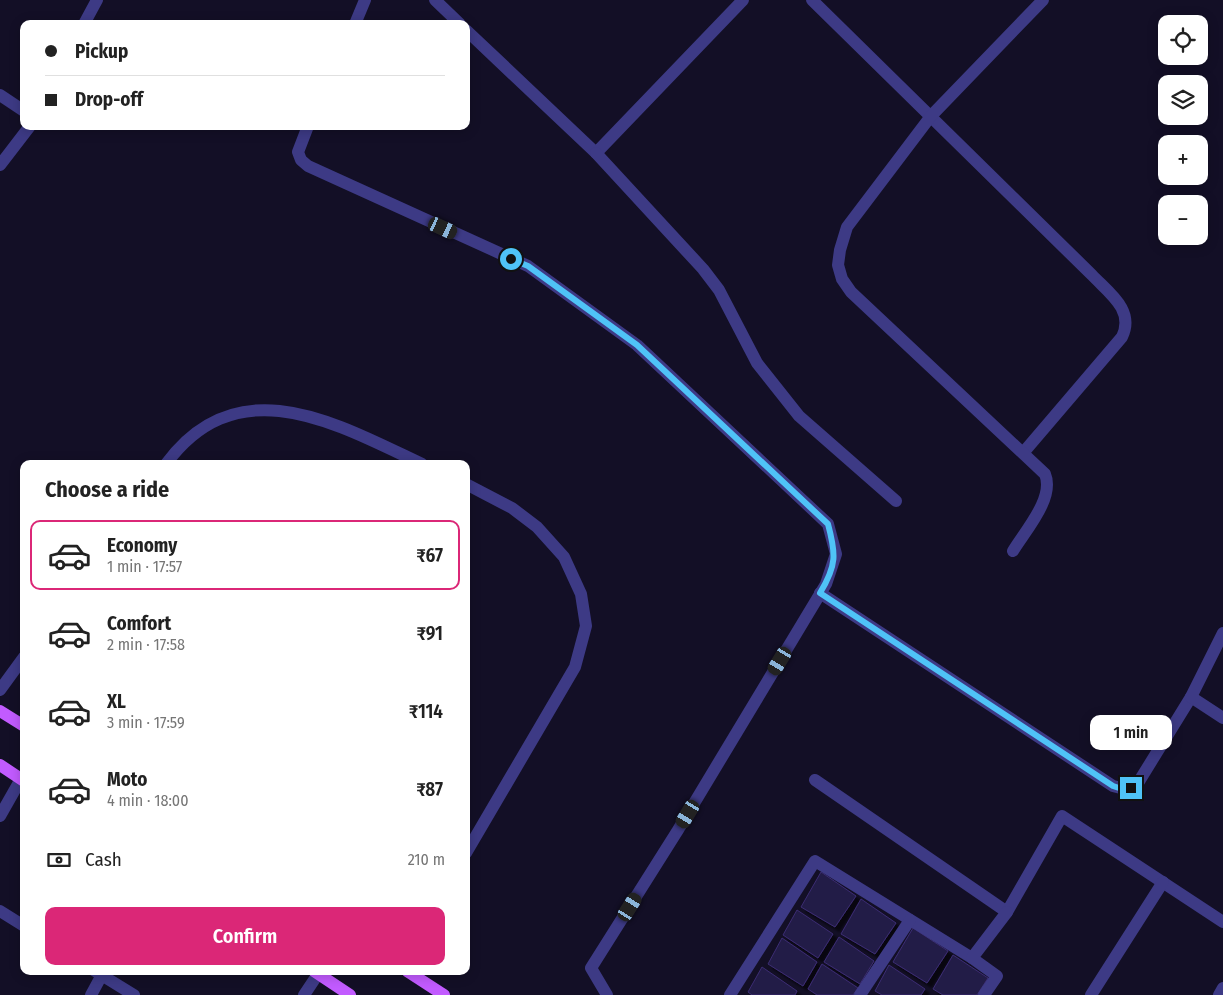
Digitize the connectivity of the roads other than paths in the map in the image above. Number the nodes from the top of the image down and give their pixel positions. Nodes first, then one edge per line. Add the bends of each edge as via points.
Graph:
1 (97, 0) edge
2 (365, 0) edge
3 (435, 0) edge
4 (743, 0) edge
5 (812, 0) edge
6 (1043, 0) edge
7 (86, 20) edge
8 (357, 20) edge
9 (456, 20) edge
10 (470, 34) edge
11 (0, 95) edge
12 (20, 109) edge
13 (931, 116) junction
14 (27, 130) edge
15 (306, 130) edge
16 (596, 153) junction
17 (0, 165) edge
18 (1023, 453) junction
19 (170, 460) edge
20 (413, 460) edge
21 (470, 486) edge
22 (896, 501) dead end
23 (1012, 551) dead end
24 (820, 593) junction
25 (1223, 633) edge
26 (20, 662) edge
27 (0, 690) edge
28 (1192, 697) junction
29 (0, 711) edge
30 (1223, 718) edge
31 (20, 724) edge
32 (0, 765) edge
33 (20, 779) edge
34 (815, 780) dead end
35 (20, 783) edge
36 (0, 816) edge
37 (470, 846) edge
38 (1163, 882) junction
39 (0, 911) edge
40 (1006, 912) junction
41 (910, 920) junction
42 (1223, 922) edge
43 (20, 924) edge
44 (972, 958) junction
45 (99, 975) edge
46 (103, 975) edge
47 (314, 975) edge
48 (320, 975) edge
49 (413, 975) edge
50 (1223, 988) edge
51 (91, 995) edge
52 (134, 995) edge
53 (304, 995) edge
54 (350, 995) edge
55 (444, 995) edge
56 (607, 995) edge
57 (730, 995) edge
58 (860, 995) edge
59 (984, 995) edge
60 (1091, 995) edge
61 (1219, 995) edge

1 - 7 street
2 - 8 street
3 - 9 street
4 - 16 street
5 - 13 street
6 - 13 street
10 - 16 street
11 - 12 street
13 - 18 street via 847,227 838,265 851,292
13 - 18 street via 1092,275 1124,310 1127,319 1122,337
14 - 17 street
15 - 24 street via 298,152 308,166 528,266 637,345 828,524 836,554
16 - 22 street via 703,268 719,290 757,363 800,416
18 - 23 street via 1045,474 1049,483 1048,491
19 - 20 street via 200,429 230,415 268,409 305,414 343,427
21 - 37 street via 512,508 537,527 564,557 580,594 586,626 576,667
24 - 28 street via 1122,789 1138,783
24 - 56 street via 591,968
25 - 28 street
26 - 27 street
28 - 30 street
29 - 31 main road
32 - 33 main road
34 - 40 street
35 - 36 street
38 - 40 street via 1062,816
38 - 42 street
38 - 60 street
39 - 43 street
40 - 44 street
41 - 44 street
41 - 57 street via 815,861
41 - 58 street
44 - 59 street via 997,976
45 - 51 street
46 - 52 street
47 - 53 street
48 - 54 main road
49 - 55 main road
50 - 61 street

